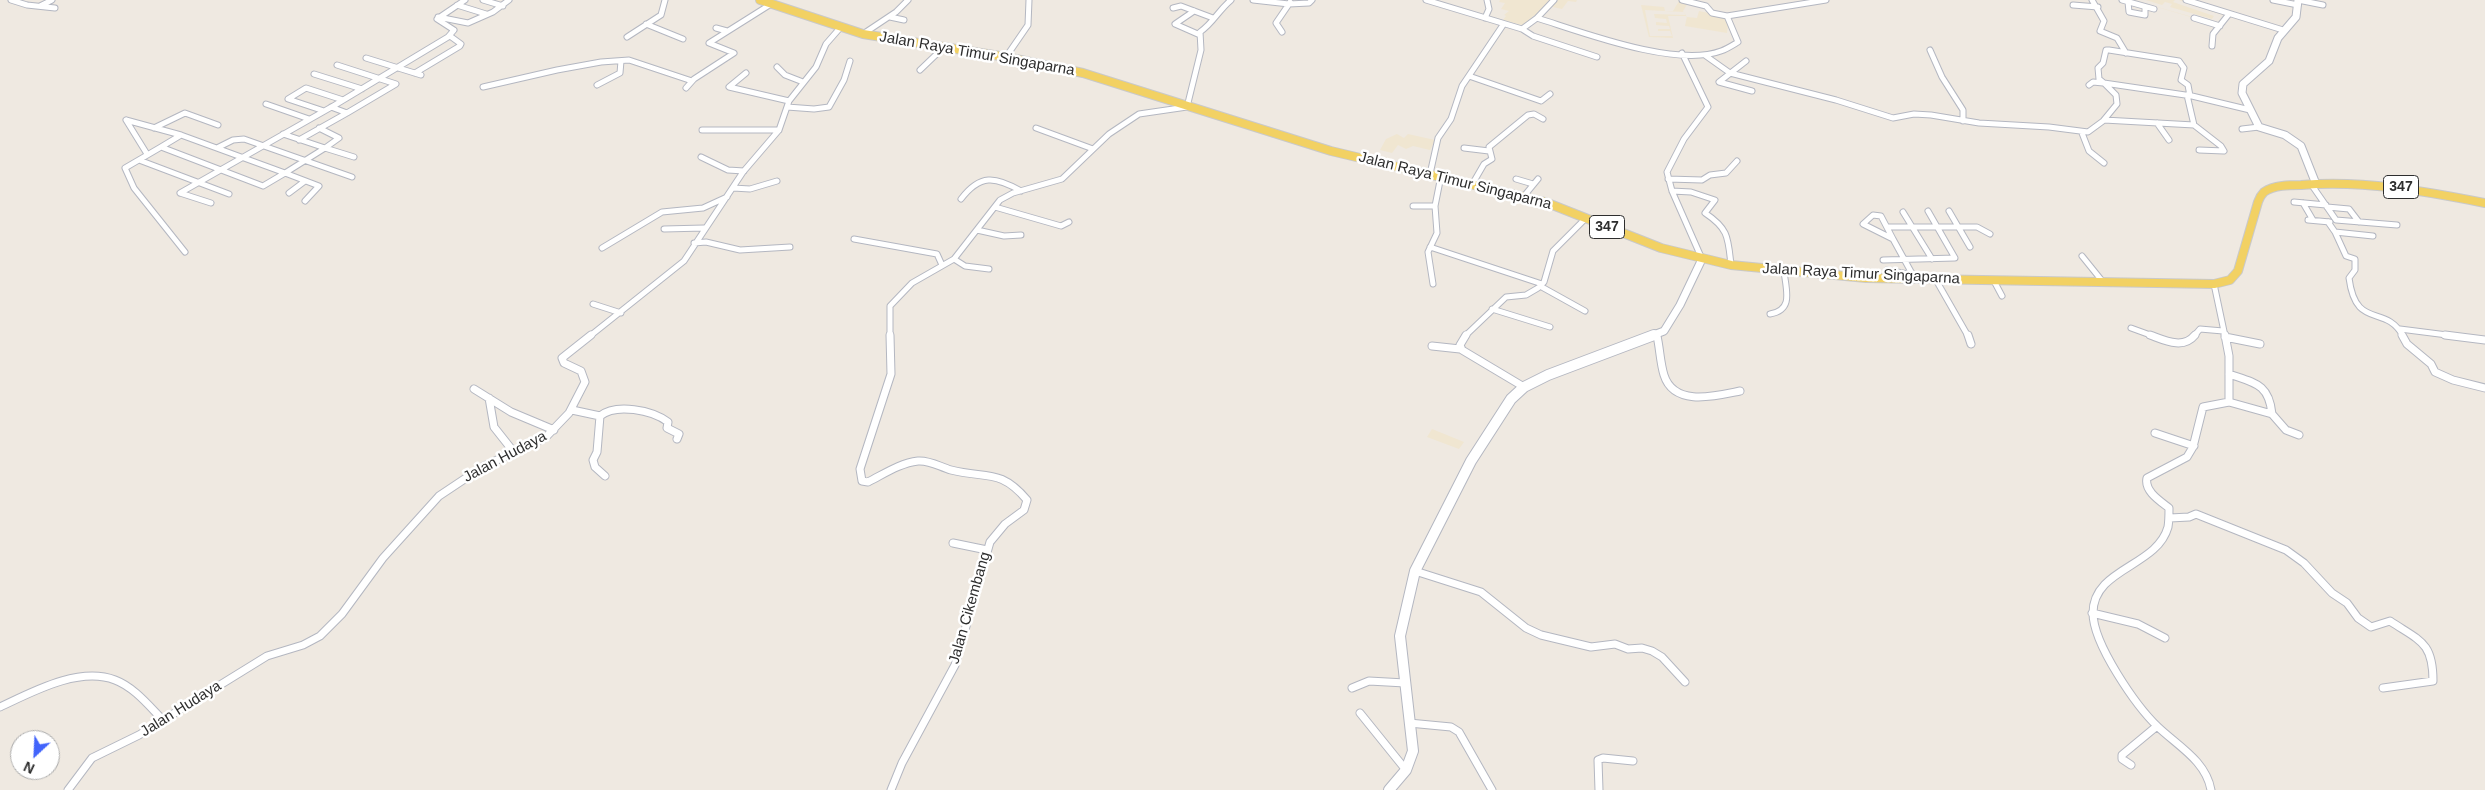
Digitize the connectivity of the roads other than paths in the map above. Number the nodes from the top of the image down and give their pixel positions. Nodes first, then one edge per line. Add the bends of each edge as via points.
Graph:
1 (11, 0) edge
2 (52, 0) edge
3 (465, 0) edge
4 (484, 0) edge
5 (509, 0) edge
6 (665, 0) edge
7 (760, 0) edge
8 (908, 0) edge
9 (1029, 0) edge
10 (1253, 0) edge
11 (1312, 0) edge
12 (1426, 0) edge
13 (1487, 0) edge
14 (1554, 0) edge
15 (1682, 0) edge
16 (1826, 0) edge
17 (2092, 0) edge
18 (2186, 0) edge
19 (2273, 0) edge
20 (1226, 1) edge
21 (1262, 1) edge
22 (2125, 1) edge
23 (1290, 2) edge
24 (2298, 3) edge
25 (771, 4) junction
26 (457, 5) junction
27 (2073, 5) dead end
28 (2323, 5) dead end
29 (503, 6) junction
30 (39, 7) junction
31 (2098, 7) junction
32 (2145, 7) junction
33 (56, 8) dead end
34 (1174, 8) dead end
35 (2154, 9) dead end
36 (1194, 11) junction
37 (486, 14) junction
38 (2229, 14) junction
39 (438, 17) junction
40 (890, 17) junction
41 (1727, 17) junction
42 (1213, 18) junction
43 (1485, 18) junction
44 (1537, 18) junction
45 (2194, 18) dead end
46 (904, 20) dead end
47 (646, 24) junction
48 (1503, 25) junction
49 (2220, 26) junction
50 (716, 28) dead end
51 (842, 29) junction
52 (1522, 29) junction
53 (2284, 30) junction
54 (727, 31) junction
55 (1282, 32) dead end
56 (863, 34) junction
57 (1200, 34) junction
58 (450, 36) junction
59 (627, 37) dead end
60 (683, 39) dead end
61 (2212, 46) dead end
62 (944, 47) junction
63 (1930, 50) dead end
64 (1585, 53) junction
65 (1682, 53) junction
66 (2126, 53) junction
67 (1006, 56) junction
68 (1706, 56) junction
69 (1579, 57) dead end
70 (1597, 57) dead end
71 (366, 58) dead end
72 (850, 61) dead end
73 (1746, 61) dead end
74 (621, 62) junction
75 (337, 65) dead end
76 (396, 67) junction
77 (777, 67) dead end
78 (920, 70) dead end
79 (1730, 72) junction
80 (414, 73) junction
81 (314, 74) dead end
82 (746, 74) dead end
83 (421, 75) dead end
84 (1469, 76) junction
85 (379, 79) junction
86 (692, 81) junction
87 (803, 82) junction
88 (2104, 83) junction
89 (597, 85) dead end
90 (2089, 85) dead end
91 (483, 87) dead end
92 (686, 88) dead end
93 (362, 89) junction
94 (1752, 92) dead end
95 (1550, 94) dead end
96 (2189, 95) junction
97 (344, 100) junction
98 (266, 104) dead end
99 (788, 104) junction
100 (1188, 105) junction
101 (332, 107) junction
102 (2250, 110) junction
103 (324, 111) junction
104 (346, 113) junction
105 (1543, 119) dead end
106 (309, 120) junction
107 (2104, 120) junction
108 (1964, 121) junction
109 (2157, 123) junction
110 (218, 125) dead end
111 (2194, 125) junction
112 (2259, 127) junction
113 (154, 128) junction
114 (320, 128) junction
115 (1036, 128) dead end
116 (2242, 129) dead end
117 (702, 130) dead end
118 (779, 130) junction
119 (2082, 133) junction
120 (283, 134) junction
121 (181, 135) junction
122 (299, 140) junction
123 (2169, 140) dead end
124 (262, 145) junction
125 (161, 147) junction
126 (217, 148) junction
127 (325, 148) junction
128 (1464, 148) dead end
129 (1093, 149) junction
130 (1489, 150) junction
131 (2199, 150) dead end
132 (147, 154) junction
133 (240, 157) junction
134 (354, 157) dead end
135 (701, 157) dead end
136 (139, 160) junction
137 (305, 161) junction
138 (1737, 161) dead end
139 (2104, 163) dead end
140 (219, 170) junction
141 (744, 171) junction
142 (285, 174) junction
143 (1430, 174) junction
144 (1441, 176) junction
145 (352, 177) dead end
146 (1538, 178) dead end
147 (1516, 179) dead end
148 (1668, 179) junction
149 (305, 181) junction
150 (777, 181) dead end
151 (199, 182) junction
152 (1473, 183) junction
153 (1533, 184) junction
154 (2313, 184) junction
155 (733, 188) junction
156 (1021, 191) junction
157 (1672, 191) junction
158 (289, 193) dead end
159 (229, 194) dead end
160 (728, 196) junction
161 (1524, 196) junction
162 (960, 199) dead end
163 (305, 201) dead end
164 (2294, 202) dead end
165 (2303, 202) junction
166 (211, 203) dead end
167 (2485, 203) edge
168 (1413, 206) dead end
169 (1436, 206) junction
170 (2327, 206) junction
171 (995, 207) junction
172 (1928, 211) dead end
173 (1949, 211) dead end
174 (1903, 212) dead end
175 (1586, 218) junction
176 (2336, 220) junction
177 (1069, 222) dead end
178 (2328, 222) junction
179 (2359, 222) junction
180 (2397, 225) dead end
181 (1888, 226) junction
182 (1912, 226) junction
183 (1936, 226) junction
184 (1958, 226) junction
185 (704, 228) junction
186 (664, 229) dead end
187 (977, 230) junction
188 (2335, 232) junction
189 (1990, 234) dead end
190 (1021, 235) dead end
191 (2373, 236) dead end
192 (854, 239) dead end
193 (1894, 239) junction
194 (694, 244) junction
195 (790, 247) dead end
196 (1970, 247) dead end
197 (602, 248) dead end
198 (1430, 248) junction
199 (185, 252) dead end
200 (2082, 256) dead end
201 (954, 259) junction
202 (1702, 259) junction
203 (1905, 259) junction
204 (1932, 259) junction
205 (942, 265) junction
206 (1731, 265) junction
207 (989, 269) dead end
208 (1887, 270) junction
209 (1784, 271) junction
210 (1914, 277) junction
211 (1892, 279) junction
212 (1936, 280) junction
213 (1994, 281) junction
214 (2103, 282) junction
215 (1433, 284) dead end
216 (2214, 284) junction
217 (1541, 285) junction
218 (2002, 296) dead end
219 (592, 304) dead end
220 (1492, 309) junction
221 (1585, 311) dead end
222 (621, 313) junction
223 (1770, 314) dead end
224 (1550, 327) dead end
225 (2130, 328) dead end
226 (2400, 328) junction
227 (2224, 334) junction
228 (1657, 336) junction
229 (2484, 338) edge
230 (1971, 344) dead end
231 (2260, 344) dead end
232 (1432, 346) dead end
233 (1460, 349) junction
234 (2229, 374) junction
235 (1524, 387) junction
236 (2485, 388) edge
237 (474, 389) dead end
238 (1740, 391) dead end
239 (489, 398) junction
240 (2229, 402) junction
241 (572, 410) junction
242 (2272, 414) junction
243 (600, 416) junction
244 (554, 430) junction
245 (2155, 433) dead end
246 (2299, 435) dead end
247 (676, 439) dead end
248 (2194, 446) junction
249 (513, 451) junction
250 (605, 476) dead end
251 (2170, 518) junction
252 (953, 543) dead end
253 (987, 550) junction
254 (1415, 571) junction
255 (2092, 613) junction
256 (2166, 638) dead end
257 (1684, 682) dead end
258 (1405, 683) junction
259 (1352, 688) dead end
260 (2383, 688) dead end
261 (0, 707) edge
262 (1360, 713) dead end
263 (163, 720) junction
264 (1409, 723) junction
265 (2157, 726) junction
266 (1633, 761) dead end
267 (2131, 765) dead end
268 (1406, 770) junction
269 (68, 790) edge
270 (891, 790) edge
271 (1390, 790) edge
272 (1492, 790) edge
273 (1600, 790) edge
274 (1606, 790) edge
275 (2211, 790) edge

1 - 30 street
2 - 30 street
3 - 26 street
4 - 29 street
5 - 29 street
6 - 47 street via 661,15
7 - 25 main road, Jalan Raya Timur Singaparna / 347
8 - 40 street
9 - 67 street via 1028,25
10 - 21 street
11 - 23 street via 1309,3
12 - 43 street
13 - 43 street via 1489,9
14 - 44 street
15 - 41 street via 1706,6 1712,13
16 - 41 street
17 - 31 street
18 - 38 street
19 - 24 street
20 - 42 street
21 - 23 street
22 - 32 street
22 - 32 street via 2129,12 2145,16
23 - 55 street via 1276,23
24 - 28 street
24 - 53 main road via 2296,17
25 - 51 main road, Jalan Raya Timur Singaparna / 347
25 - 54 street
26 - 37 street
26 - 39 street
27 - 31 street
29 - 37 street
30 - 33 street
31 - 66 street via 2104,21 2100,31 2117,38
32 - 35 street
34 - 36 street via 1181,6
36 - 42 street
36 - 57 street via 1176,24
37 - 39 street via 468,23
38 - 49 street
38 - 53 street
39 - 58 street via 453,28
40 - 46 street
40 - 56 street
41 - 68 street via 1738,42 1731,48
42 - 57 street
43 - 48 street
44 - 52 street
44 - 65 street via 1632,47
45 - 49 street
47 - 59 street
47 - 60 street
48 - 52 street
48 - 84 street
49 - 61 street via 2213,34
50 - 54 street
51 - 56 main road, Jalan Raya Timur Singaparna / 347
51 - 87 street, Jalan Hudaya via 826,44 816,67
52 - 64 street via 1533,36
53 - 102 main road via 2269,61 2243,84 2242,94
54 - 86 street via 709,44 734,53
56 - 62 main road, Jalan Raya Timur Singaparna / 347
57 - 100 street via 1201,50
58 - 76 street
58 - 80 street via 460,46
62 - 67 main road, Jalan Raya Timur Singaparna / 347
62 - 78 street
63 - 108 street via 1963,110
64 - 69 street
64 - 70 street
65 - 68 street
65 - 148 street via 1708,106 1674,154 1667,172
66 - 88 street via 2106,50 2104,63 2098,68 2099,79
66 - 96 street via 2179,61 2184,68 2181,80 2188,86
67 - 100 main road, Jalan Raya Timur Singaparna / 347 via 1083,73
68 - 79 street
71 - 76 street
72 - 99 street via 844,80 828,107 814,109
73 - 79 street
74 - 86 street via 633,61
74 - 89 street via 620,73
74 - 91 street via 600,62
75 - 85 street
76 - 80 street
76 - 85 street
77 - 87 street via 781,74
79 - 94 street via 1719,82
79 - 108 street via 1886,117 1931,115
80 - 83 street
81 - 93 street
82 - 99 street via 729,87
84 - 95 street via 1541,101
84 - 143 street via 1457,96 1451,119 1438,138
85 - 93 street
85 - 104 street via 396,84
86 - 92 street
87 - 99 street, Jalan Hudaya
88 - 90 street
88 - 96 street
88 - 107 street via 2118,100
93 - 97 street
96 - 102 street
96 - 111 street
97 - 101 street
97 - 103 street via 306,88 288,99
98 - 106 street
99 - 118 street, Jalan Hudaya
100 - 129 street, Jalan Cikembang via 1139,114
100 - 143 main road, Jalan Raya Timur Singaparna / 347 via 1331,151
101 - 103 street
101 - 104 street
102 - 112 main road
103 - 106 street
104 - 114 street
105 - 130 street via 1534,114 1528,115 1496,139
106 - 120 street
107 - 109 street
107 - 119 street
108 - 119 street via 2049,126
109 - 111 street
109 - 123 street
110 - 113 street via 185,113
111 - 131 street via 2224,151
112 - 116 street
112 - 154 main road via 2290,138 2301,146
113 - 121 street
113 - 132 street via 126,120
114 - 122 street
114 - 127 street via 339,138
115 - 129 street
117 - 118 street
118 - 141 street, Jalan Hudaya
119 - 139 street via 2089,151
120 - 122 street
120 - 124 street
121 - 125 street
121 - 126 street
122 - 127 street
124 - 126 street via 239,138
124 - 133 street
124 - 137 street
125 - 132 street
125 - 140 street
126 - 133 street
127 - 134 street
127 - 137 street
128 - 130 street
129 - 156 street, Jalan Cikembang via 1062,179
130 - 152 street via 1492,158 1484,164
132 - 136 street
133 - 140 street
133 - 142 street
135 - 141 street via 728,170
136 - 151 street
136 - 199 street via 124,170 139,195
137 - 142 street
137 - 145 street
138 - 148 street via 1726,173 1710,175 1702,180
140 - 142 street via 263,186
140 - 151 street
141 - 155 street, Jalan Hudaya
142 - 149 street
143 - 144 main road, Jalan Raya Timur Singaparna / 347
144 - 152 main road, Jalan Raya Timur Singaparna / 347
144 - 169 street
146 - 153 street
147 - 153 street
148 - 157 street
149 - 158 street
149 - 163 street via 319,188
150 - 155 street via 750,189
151 - 159 street
151 - 166 street via 180,193
152 - 161 main road, Jalan Raya Timur Singaparna / 347
153 - 161 street
154 - 167 main road, Jalan Raya Timur Singaparna / 347 via 2395,186
154 - 170 street
154 - 216 main road, Jalan Raya Timur Singaparna / 347 via 2278,187 2263,193 2254,212 2237,272 2229,281
155 - 160 street, Jalan Hudaya
156 - 162 street via 1007,182 988,179 971,185
156 - 171 street, Jalan Cikembang via 1000,200
157 - 202 street
157 - 206 street via 1691,192 1715,200 1705,213 1719,221 1727,232
160 - 185 street, Jalan Hudaya
160 - 197 street via 703,208 662,212
161 - 175 main road, Jalan Raya Timur Singaparna / 347
164 - 165 street
165 - 170 street
165 - 178 street via 2311,220
168 - 169 street
169 - 198 street via 1437,233
170 - 176 street
170 - 179 street via 2349,209
171 - 177 street via 1061,226
171 - 187 street, Jalan Cikembang
172 - 183 street
173 - 184 street
174 - 182 street
175 - 202 main road, Jalan Raya Timur Singaparna / 347 via 1661,248
175 - 217 street via 1553,251
176 - 178 street
176 - 179 street
178 - 188 street
179 - 180 street
181 - 182 street
181 - 193 street
181 - 193 street via 1878,214 1863,224
182 - 183 street
182 - 204 street
183 - 184 street
183 - 204 street via 1954,258
184 - 189 street via 1977,227
184 - 196 street
185 - 186 street
185 - 194 street, Jalan Hudaya
187 - 190 street via 1004,236
187 - 201 street, Jalan Cikembang
188 - 191 street
188 - 226 street via 2346,256 2354,259 2355,270 2349,278 2350,293 2361,310 2389,320
192 - 205 street via 937,254
193 - 203 street
194 - 195 street via 706,242 740,250
194 - 222 street, Jalan Hudaya via 678,268
198 - 215 street
198 - 217 street
200 - 214 street
201 - 205 street, Jalan Cikembang
201 - 207 street via 965,266
202 - 206 main road, Jalan Raya Timur Singaparna / 347
202 - 228 main road via 1667,328
203 - 204 street
203 - 208 street via 1881,259
203 - 210 street
205 - 253 street, Jalan Cikembang via 912,283 890,306 892,374 860,477 868,482 913,462 925,461 953,470 986,473 1013,485 1027,500 1024,510 1005,524
206 - 209 main road, Jalan Raya Timur Singaparna / 347
208 - 210 street
208 - 211 street
209 - 211 main road, Jalan Raya Timur Singaparna / 347
209 - 223 street via 1787,288 1784,307 1780,312
210 - 211 main road, Jalan Raya Timur Singaparna / 347
210 - 212 main road, Jalan Raya Timur Singaparna / 347
212 - 213 main road, Jalan Raya Timur Singaparna / 347
212 - 230 street
213 - 214 main road, Jalan Raya Timur Singaparna / 347
213 - 218 street
214 - 216 main road, Jalan Raya Timur Singaparna / 347
216 - 227 street
217 - 220 street via 1526,295 1506,297
217 - 221 street
219 - 222 street
220 - 224 street
220 - 233 street via 1466,335
222 - 241 street, Jalan Hudaya via 562,358 564,363 581,371 585,378
225 - 227 street via 2175,344 2193,338 2200,329
226 - 229 street
226 - 236 street via 2407,344 2431,364 2435,372
227 - 231 street
227 - 234 street
228 - 235 main road via 1548,374
228 - 238 street via 1665,379 1676,390 1704,398
232 - 233 street
233 - 235 street
234 - 240 street
234 - 242 street via 2261,389 2271,400
235 - 254 main road via 1511,399 1471,461
237 - 239 street
239 - 244 street
239 - 249 street via 494,427
240 - 242 street
240 - 248 street via 2203,407
241 - 243 street
241 - 244 street, Jalan Hudaya
242 - 246 street via 2286,430
243 - 247 street via 614,409 663,418 668,422 667,428 679,434
243 - 250 street via 597,452 593,460
244 - 249 street, Jalan Hudaya via 545,438
245 - 248 street
248 - 251 street via 2186,457 2152,474 2146,482 2151,493 2169,508
249 - 263 street, Jalan Hudaya via 439,496 383,558 342,614 320,636 267,656
251 - 255 street via 2167,533 2160,543 2133,565 2110,578 2098,591
251 - 260 street via 2196,514 2286,550 2347,604 2362,623 2371,627 2390,621 2422,642 2433,659 2433,681
252 - 253 street
253 - 270 street, Jalan Cikembang via 955,665 902,763
254 - 257 street via 1481,592 1528,629 1546,636 1591,648 1615,644 1652,651 1662,657
254 - 258 main road via 1400,629
255 - 256 street via 2138,624
255 - 265 street via 2107,654
258 - 259 street via 1369,681
258 - 264 main road
261 - 263 street via 68,681 105,677 126,685
262 - 268 street
263 - 269 street, Jalan Hudaya via 92,758
264 - 268 main road via 1413,751
264 - 272 street via 1451,727 1459,732
265 - 267 street via 2122,755 2122,759
265 - 275 street via 2205,772
266 - 273 street via 1598,760
268 - 271 main road
273 - 274 street

